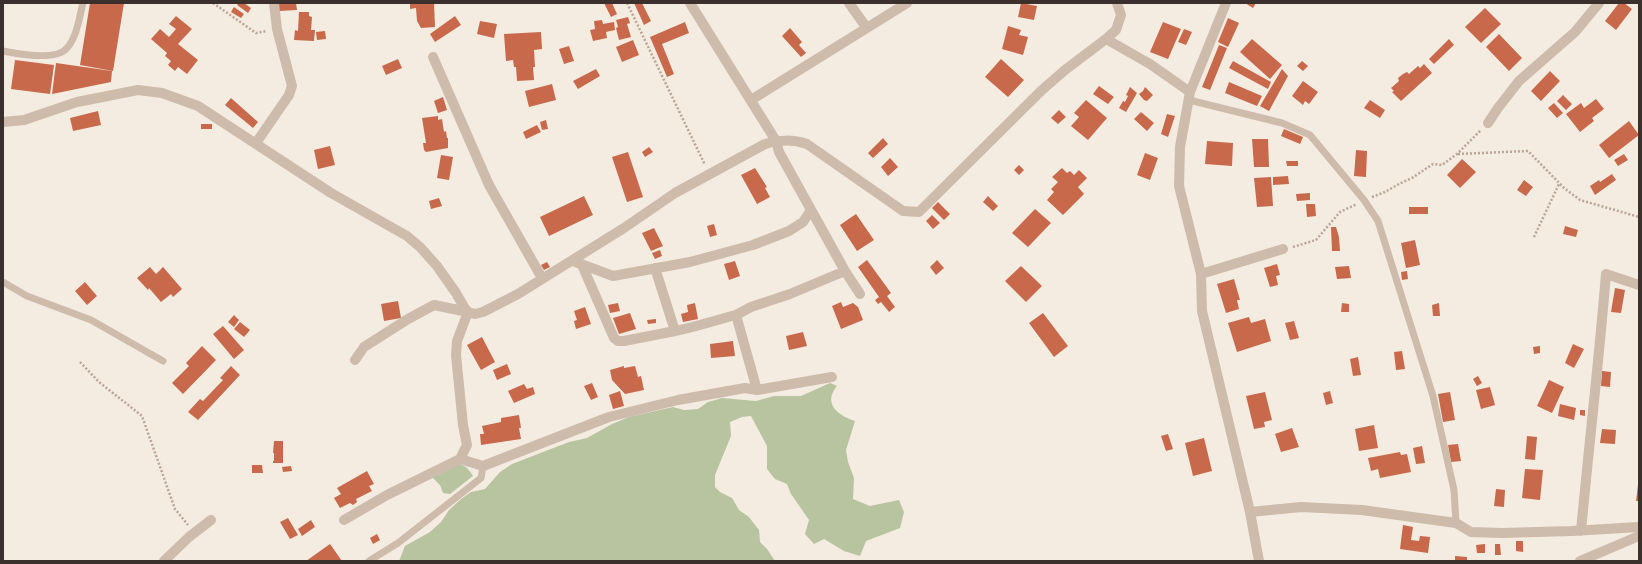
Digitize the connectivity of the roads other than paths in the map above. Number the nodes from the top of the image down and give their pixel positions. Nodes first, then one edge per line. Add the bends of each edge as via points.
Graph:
1 (83, 3) edge
2 (274, 3) edge
3 (690, 3) edge
4 (848, 3) edge
5 (907, 3) edge
6 (1117, 3) edge
7 (1226, 3) edge
8 (1599, 3) edge
9 (866, 27) junction
10 (1106, 39) junction
11 (3, 51) edge
12 (433, 57) dead end
13 (1190, 96) junction
14 (751, 100) junction
15 (3, 122) edge
16 (1488, 123) road end
17 (776, 141) junction
18 (256, 143) junction
19 (811, 210) junction
20 (1283, 249) road end
21 (578, 263) junction
22 (655, 268) junction
23 (845, 271) junction
24 (1201, 274) junction
25 (542, 278) junction
26 (3, 282) edge
27 (1639, 284) edge
28 (860, 294) dead end
29 (468, 312) junction
30 (736, 315) junction
31 (675, 331) junction
32 (355, 360) dead end
33 (163, 361) dead end
34 (832, 377) dead end
35 (757, 390) junction
36 (460, 459) junction
37 (483, 466) junction
38 (1250, 512) junction
39 (211, 520) dead end
40 (344, 520) dead end
41 (1456, 523) junction
42 (1639, 528) edge
43 (1581, 531) junction
44 (1639, 536) edge
45 (164, 561) edge
46 (368, 561) edge
47 (1259, 561) edge
48 (1580, 561) edge

1 - 11 lane via 74,36 65,50 47,57
2 - 18 street via 277,29 292,86 289,95
3 - 14 street
4 - 9 street
5 - 9 street
6 - 10 street via 1121,15 1116,30
7 - 13 street
8 - 16 street via 1575,32 1519,81
9 - 14 street
10 - 13 street via 1150,64
10 - 17 street via 1042,90 919,212 903,211 807,144 793,140
12 - 25 street via 489,185
13 - 24 street via 1180,147 1179,186
13 - 41 lane via 1282,123 1310,135 1364,200 1378,221 1433,396 1454,490
14 - 17 street
15 - 18 street via 24,120 77,102 138,90 162,93 198,106
17 - 19 street via 779,152
17 - 21 street via 765,144 675,193
18 - 29 street via 331,192 407,236 437,266
19 - 22 street via 803,222 789,231 753,245 690,262
19 - 23 street
20 - 24 street
21 - 22 street via 613,276
21 - 25 street
21 - 31 street via 614,338 618,341
22 - 31 street
23 - 28 street
23 - 30 street
24 - 38 street via 1202,311
25 - 29 street via 483,312
26 - 33 lane via 27,296 91,320
27 - 43 street via 1606,274
29 - 32 street via 434,305 364,347
29 - 36 street via 457,341 463,425 467,445
30 - 31 street
30 - 35 street
34 - 35 street
35 - 37 street via 745,388 678,400 609,417
36 - 37 street
36 - 40 street via 387,495
37 - 46 lane via 481,478 398,543
38 - 41 street via 1302,508 1362,510
38 - 47 street
39 - 45 street
41 - 43 street via 1471,532
42 - 43 street
44 - 48 street

